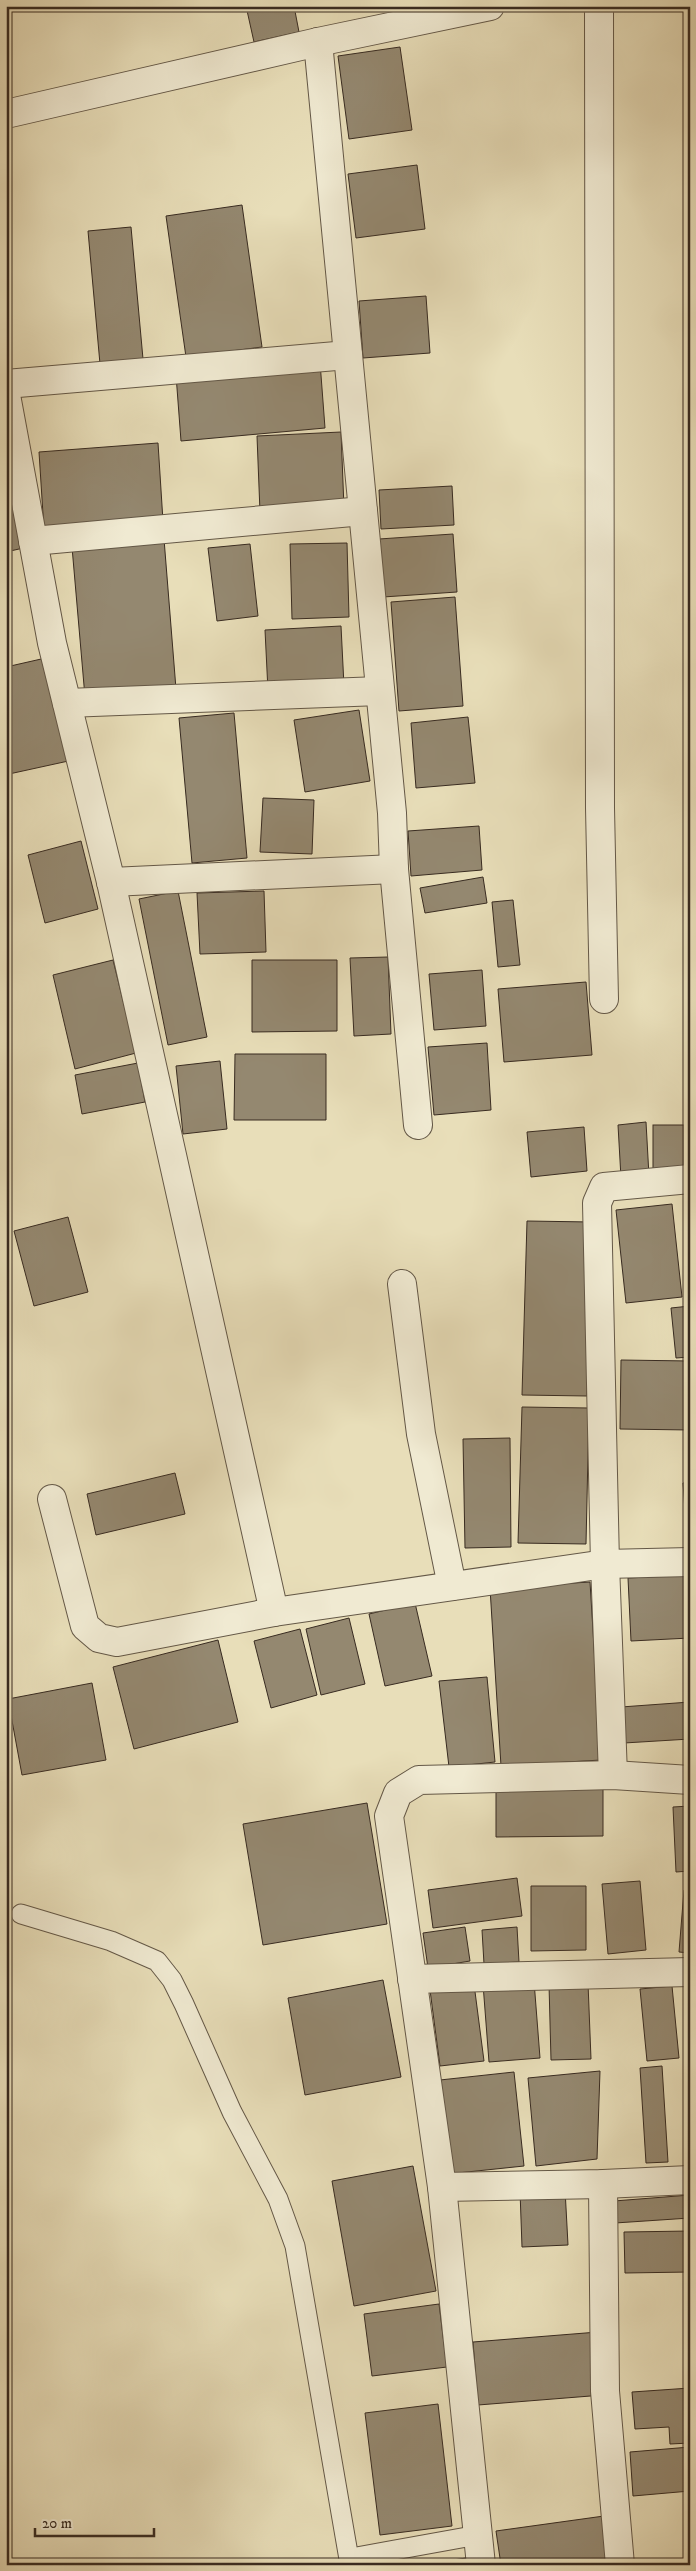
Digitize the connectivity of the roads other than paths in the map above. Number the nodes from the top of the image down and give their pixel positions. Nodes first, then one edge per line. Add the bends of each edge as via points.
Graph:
1 (490, 6) edge
2 (599, 6) edge
3 (318, 42) junction
4 (6, 114) edge
5 (348, 355) junction
6 (6, 384) edge
7 (6, 395) edge
8 (363, 511) junction
9 (33, 541) junction
10 (380, 691) junction
11 (67, 703) junction
12 (394, 869) junction
13 (111, 882) junction
14 (604, 999) dead end
15 (418, 1125) dead end
16 (690, 1179) edge
17 (402, 1284) dead end
18 (52, 1499) dead end
19 (690, 1562) edge
20 (604, 1564) junction
21 (452, 1586) junction
22 (274, 1612) junction
23 (613, 1775) junction
24 (690, 1780) edge
25 (21, 1914) dead end
26 (690, 1972) edge
27 (412, 1979) junction
28 (690, 2180) edge
29 (603, 2184) junction
30 (442, 2186) junction
31 (478, 2536) junction
32 (350, 2562) edge
33 (481, 2565) edge
34 (620, 2565) edge

1 - 3 street
2 - 14 street via 600,808
3 - 4 street
3 - 5 street
5 - 6 street
5 - 8 street
7 - 9 street
8 - 9 street
8 - 10 street
9 - 11 street
10 - 11 street
10 - 12 street
11 - 13 street
12 - 13 street
12 - 15 street
13 - 22 street
16 - 20 street via 604,1187 598,1203
17 - 21 street via 421,1434
18 - 22 street via 85,1626 99,1638 117,1642
19 - 20 street
20 - 21 street
20 - 23 street
21 - 22 street
23 - 24 street
23 - 27 street via 419,1780 398,1793 389,1816
25 - 32 lane via 110,1941 157,1960 172,1980 232,2112 278,2199 295,2246
26 - 27 street
27 - 30 street
28 - 29 street
29 - 30 street
29 - 34 street via 605,2392
30 - 31 street
31 - 32 lane
31 - 33 street

